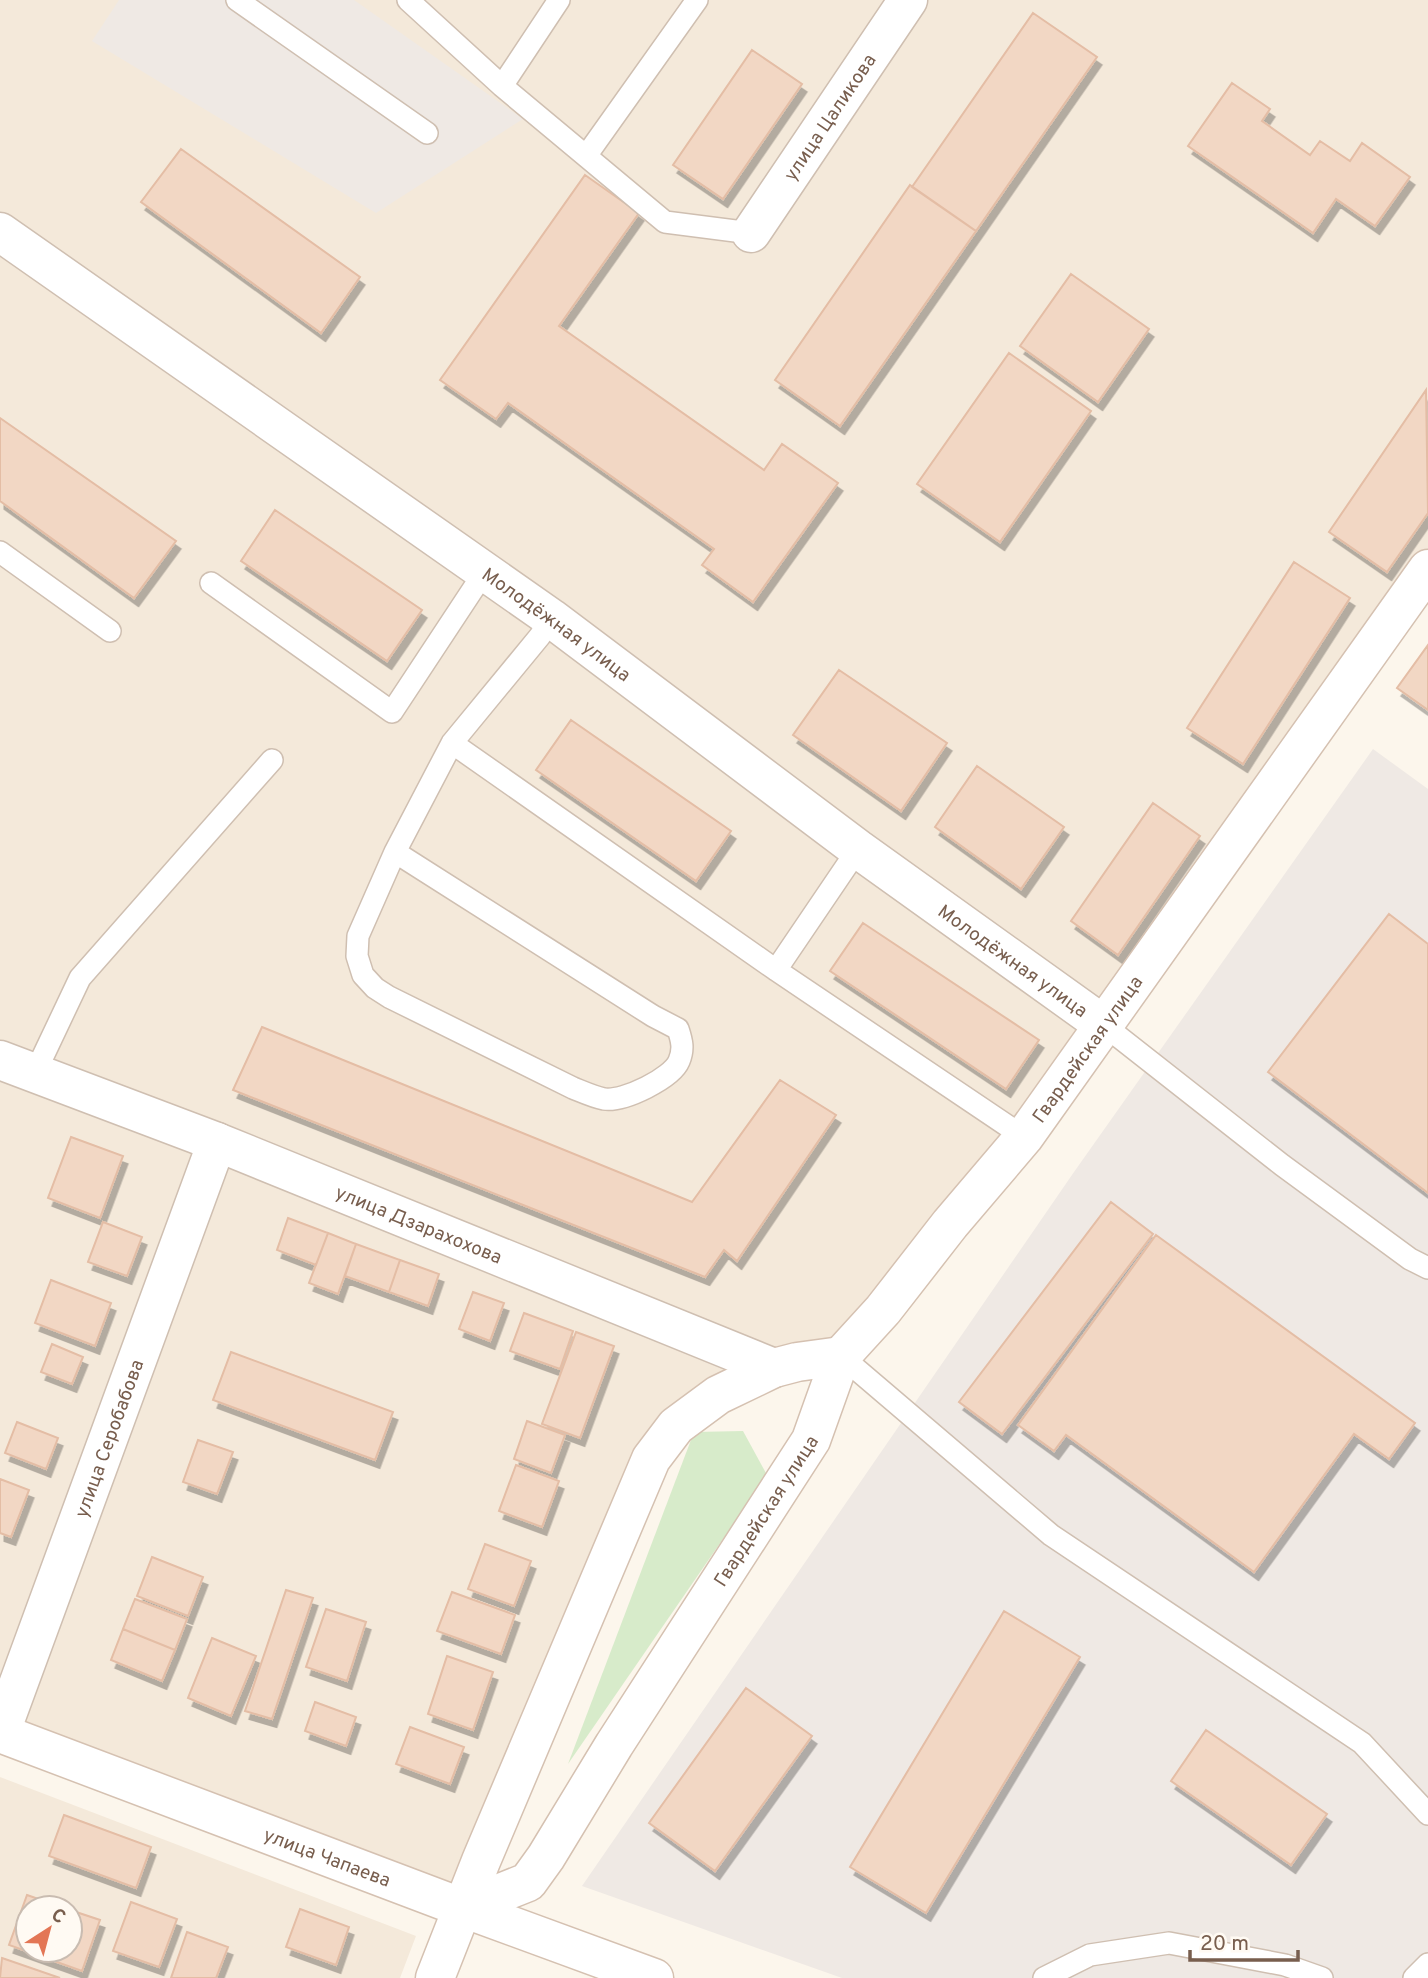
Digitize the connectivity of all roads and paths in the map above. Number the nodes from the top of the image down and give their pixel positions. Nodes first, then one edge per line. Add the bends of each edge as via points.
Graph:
1 (237, 0) edge
2 (408, 0) edge
3 (559, 0) edge
4 (697, 0) edge
5 (908, 0) edge
6 (502, 86) junction
7 (426, 133) dead end
8 (586, 156) junction
9 (751, 233) joint
10 (4, 243) edge
11 (0, 552) edge
12 (1428, 569) edge
13 (485, 570) junction
14 (211, 583) dead end
15 (551, 618) junction
16 (110, 631) dead end
17 (452, 743) junction
18 (272, 760) dead end
19 (858, 849) junction
20 (395, 852) junction
21 (776, 970) junction
22 (1105, 1026) junction
23 (0, 1060) edge
24 (35, 1073) junction
25 (1024, 1137) junction
26 (217, 1142) junction
27 (1428, 1268) edge
28 (841, 1356) junction
29 (774, 1368) junction
30 (0, 1733) edge
31 (1428, 1814) edge
32 (463, 1908) junction
33 (1428, 1964) edge
34 (435, 1978) edge
35 (654, 1978) edge
36 (1044, 1978) edge
37 (1322, 1978) edge
38 (1414, 1978) edge

1 - 7 lane
2 - 6 lane
3 - 6 lane
4 - 8 lane
5 - 9 street, улица Цаликова
6 - 8 lane
8 - 9 lane via 665,222
10 - 13 street, Молодёжная улица
11 - 16 lane
12 - 22 street, Гвардейская улица
13 - 14 lane via 392,712
13 - 15 street, Молодёжная улица
15 - 17 lane
15 - 19 street, Молодёжная улица
17 - 20 lane
17 - 21 lane
18 - 24 lane via 80,978
19 - 21 lane
19 - 22 street, Молодёжная улица
20 - 20 lane via 358,936 356,956 374,988 573,1088 605,1099 641,1091 678,1064 683,1045 678,1029
21 - 25 lane
22 - 25 street, Гвардейская улица
22 - 27 lane via 1282,1166
23 - 24 street, улица Дзарахохова
24 - 26 street, улица Дзарахохова
25 - 28 street, Гвардейская улица
26 - 29 street, улица Дзарахохова
26 - 30 street, улица Серобабова
28 - 29 street
28 - 31 lane via 1051,1535 1362,1743
28 - 32 street, Гвардейская улица via 811,1440 546,1857 528,1881
29 - 32 street via 718,1395 676,1426 651,1459
30 - 32 street, улица Чапаева
32 - 34 street
32 - 35 street, улица Чапаева
33 - 38 lane
36 - 37 lane via 1090,1955 1169,1943 1285,1965

